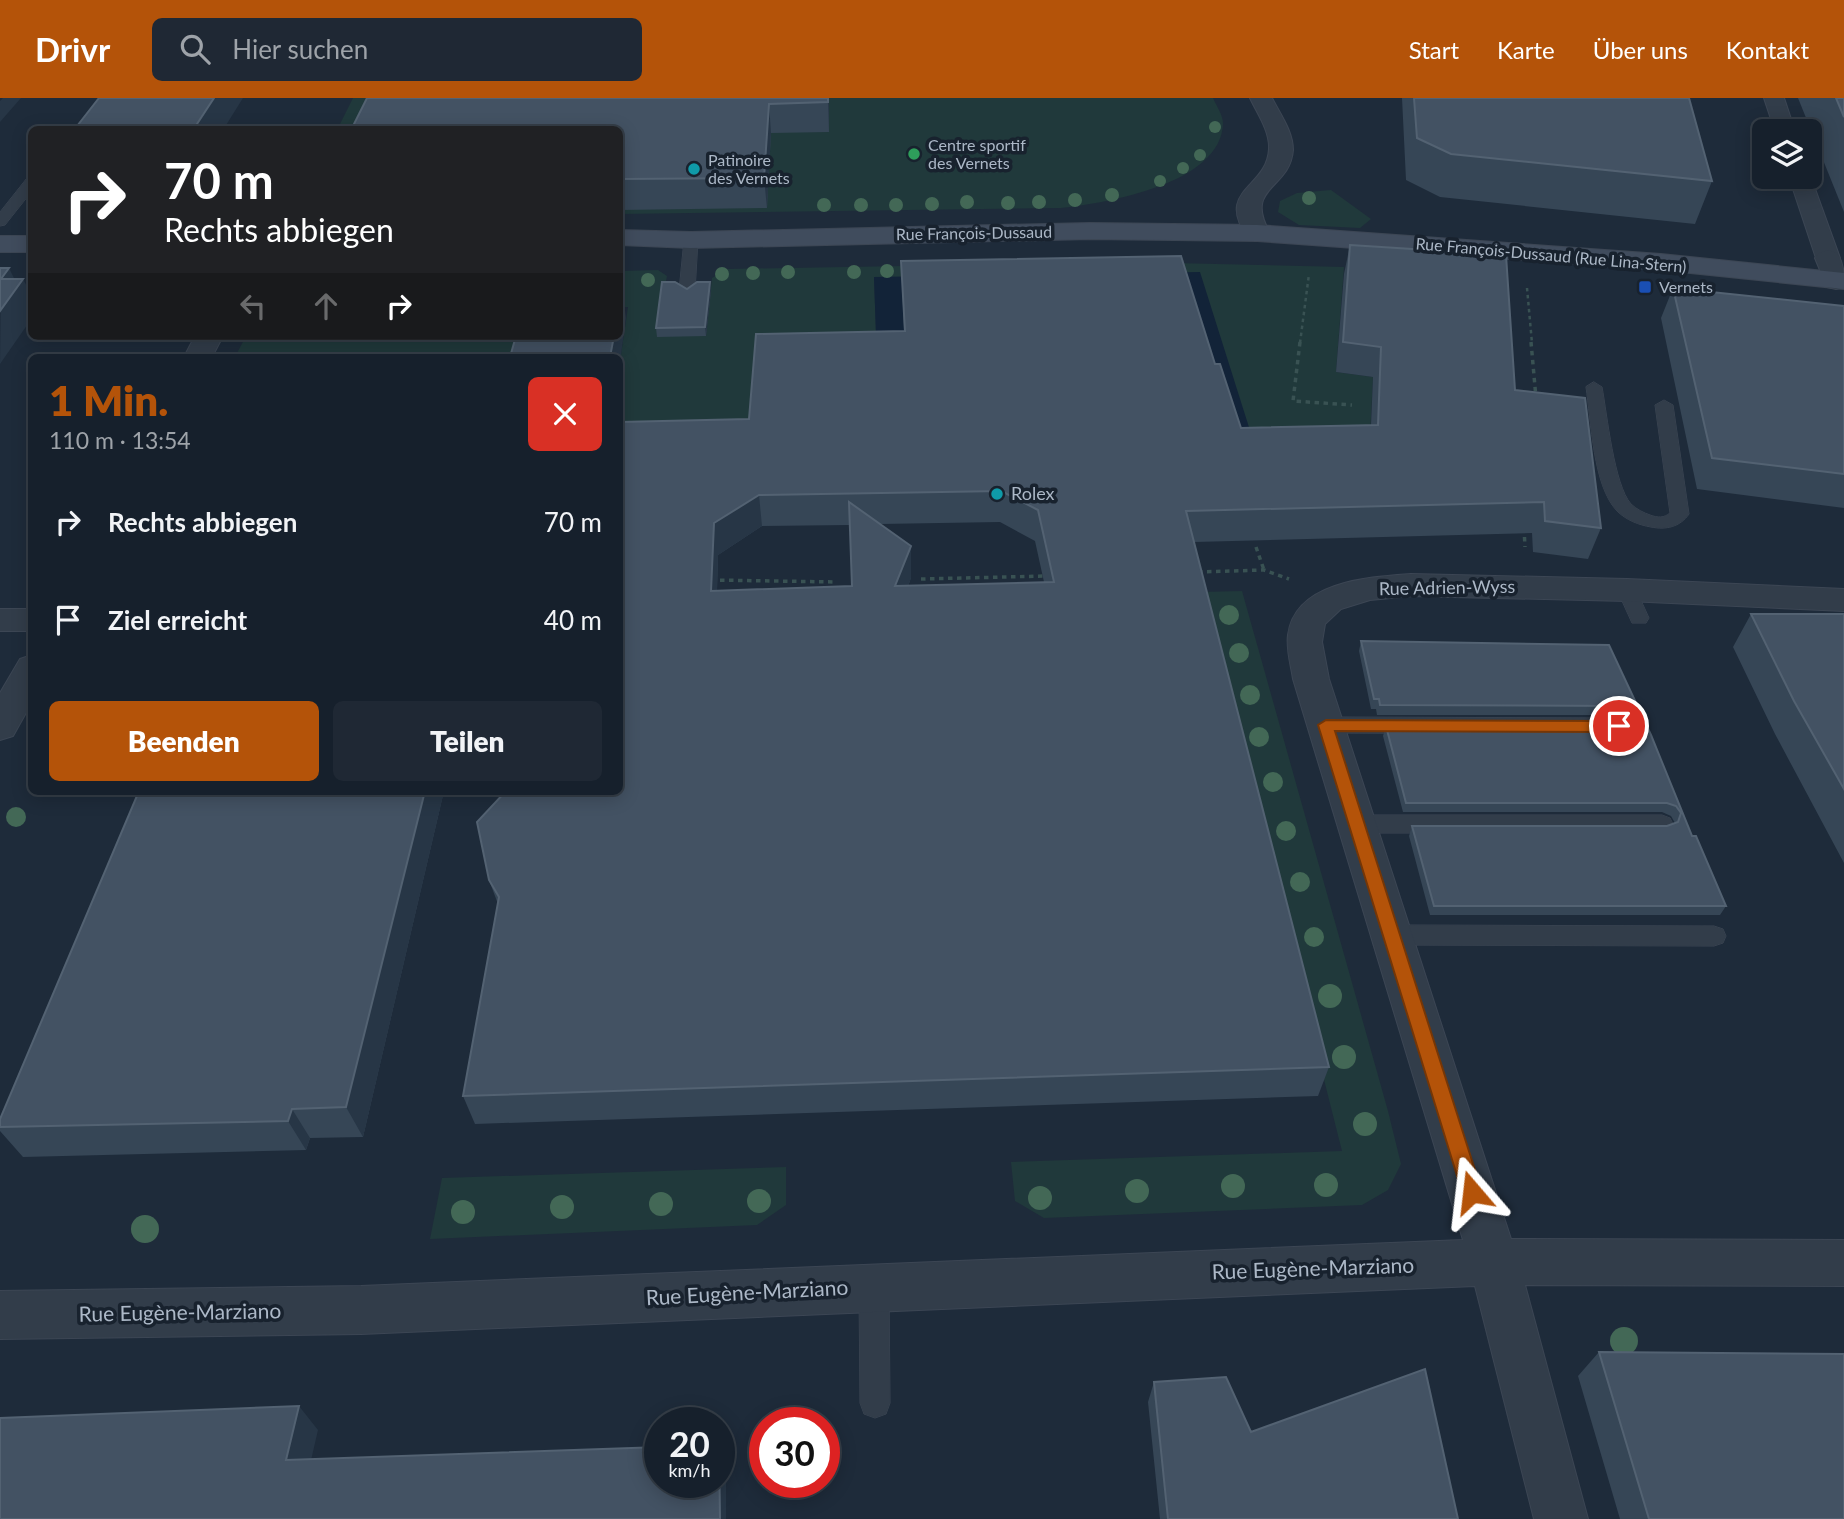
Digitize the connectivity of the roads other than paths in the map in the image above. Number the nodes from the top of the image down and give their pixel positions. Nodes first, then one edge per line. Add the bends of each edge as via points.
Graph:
1 (1261, 98) edge
2 (1774, 98) edge
3 (1781, 119) edge
4 (28, 186) edge
5 (1804, 189) edge
6 (0, 222) edge
7 (1257, 233) junction
8 (623, 238) edge
9 (691, 240) junction
10 (0, 244) edge
11 (28, 244) edge
12 (623, 248) edge
13 (28, 267) edge
14 (0, 268) edge
15 (1836, 273) edge
16 (687, 291) edge
17 (1594, 387) dead end
18 (1664, 405) dead end
19 (1844, 600) edge
20 (0, 620) edge
21 (28, 620) edge
22 (28, 674) edge
23 (1326, 725) junction
24 (1619, 726) edge
25 (0, 727) edge
26 (1357, 824) junction
27 (1662, 824) edge
28 (1391, 935) junction
29 (1714, 936) dead end
30 (1494, 1262) junction
31 (1844, 1263) edge
32 (874, 1287) junction
33 (0, 1315) edge
34 (875, 1404) dead end
35 (1561, 1519) edge

1 - 7 street via 1281,148 1278,167 1247,203
2 - 3 street
4 - 6 lane
5 - 15 street
7 - 9 main road, Rue François-Dussaud via 1090,231
7 - 15 main road, Rue François-Dussaud (Rue Lina-Stern)
8 - 9 main road, Rue François-Dussaud
9 - 12 main road, Rue François-Dussaud
9 - 16 lane
10 - 11 main road
13 - 14 main road
17 - 18 lane via 1613,487 1622,506 1648,521 1666,524 1680,514
19 - 23 street, Rue Adrien-Wyss via 1633,604 1528,586 1384,587 1339,597 1309,621 1306,634 1311,680
20 - 21 street
22 - 25 street
23 - 24 lane
23 - 26 street, Rue Adrien-Wyss
26 - 27 lane
26 - 28 street, Rue Adrien-Wyss
28 - 29 lane
28 - 30 street, Rue Adrien-Wyss
30 - 31 street, Rue Eugène-Marziano
30 - 32 street, Rue Eugène-Marziano
30 - 35 street
32 - 33 street, Rue Eugène-Marziano via 361,1310
32 - 34 lane

